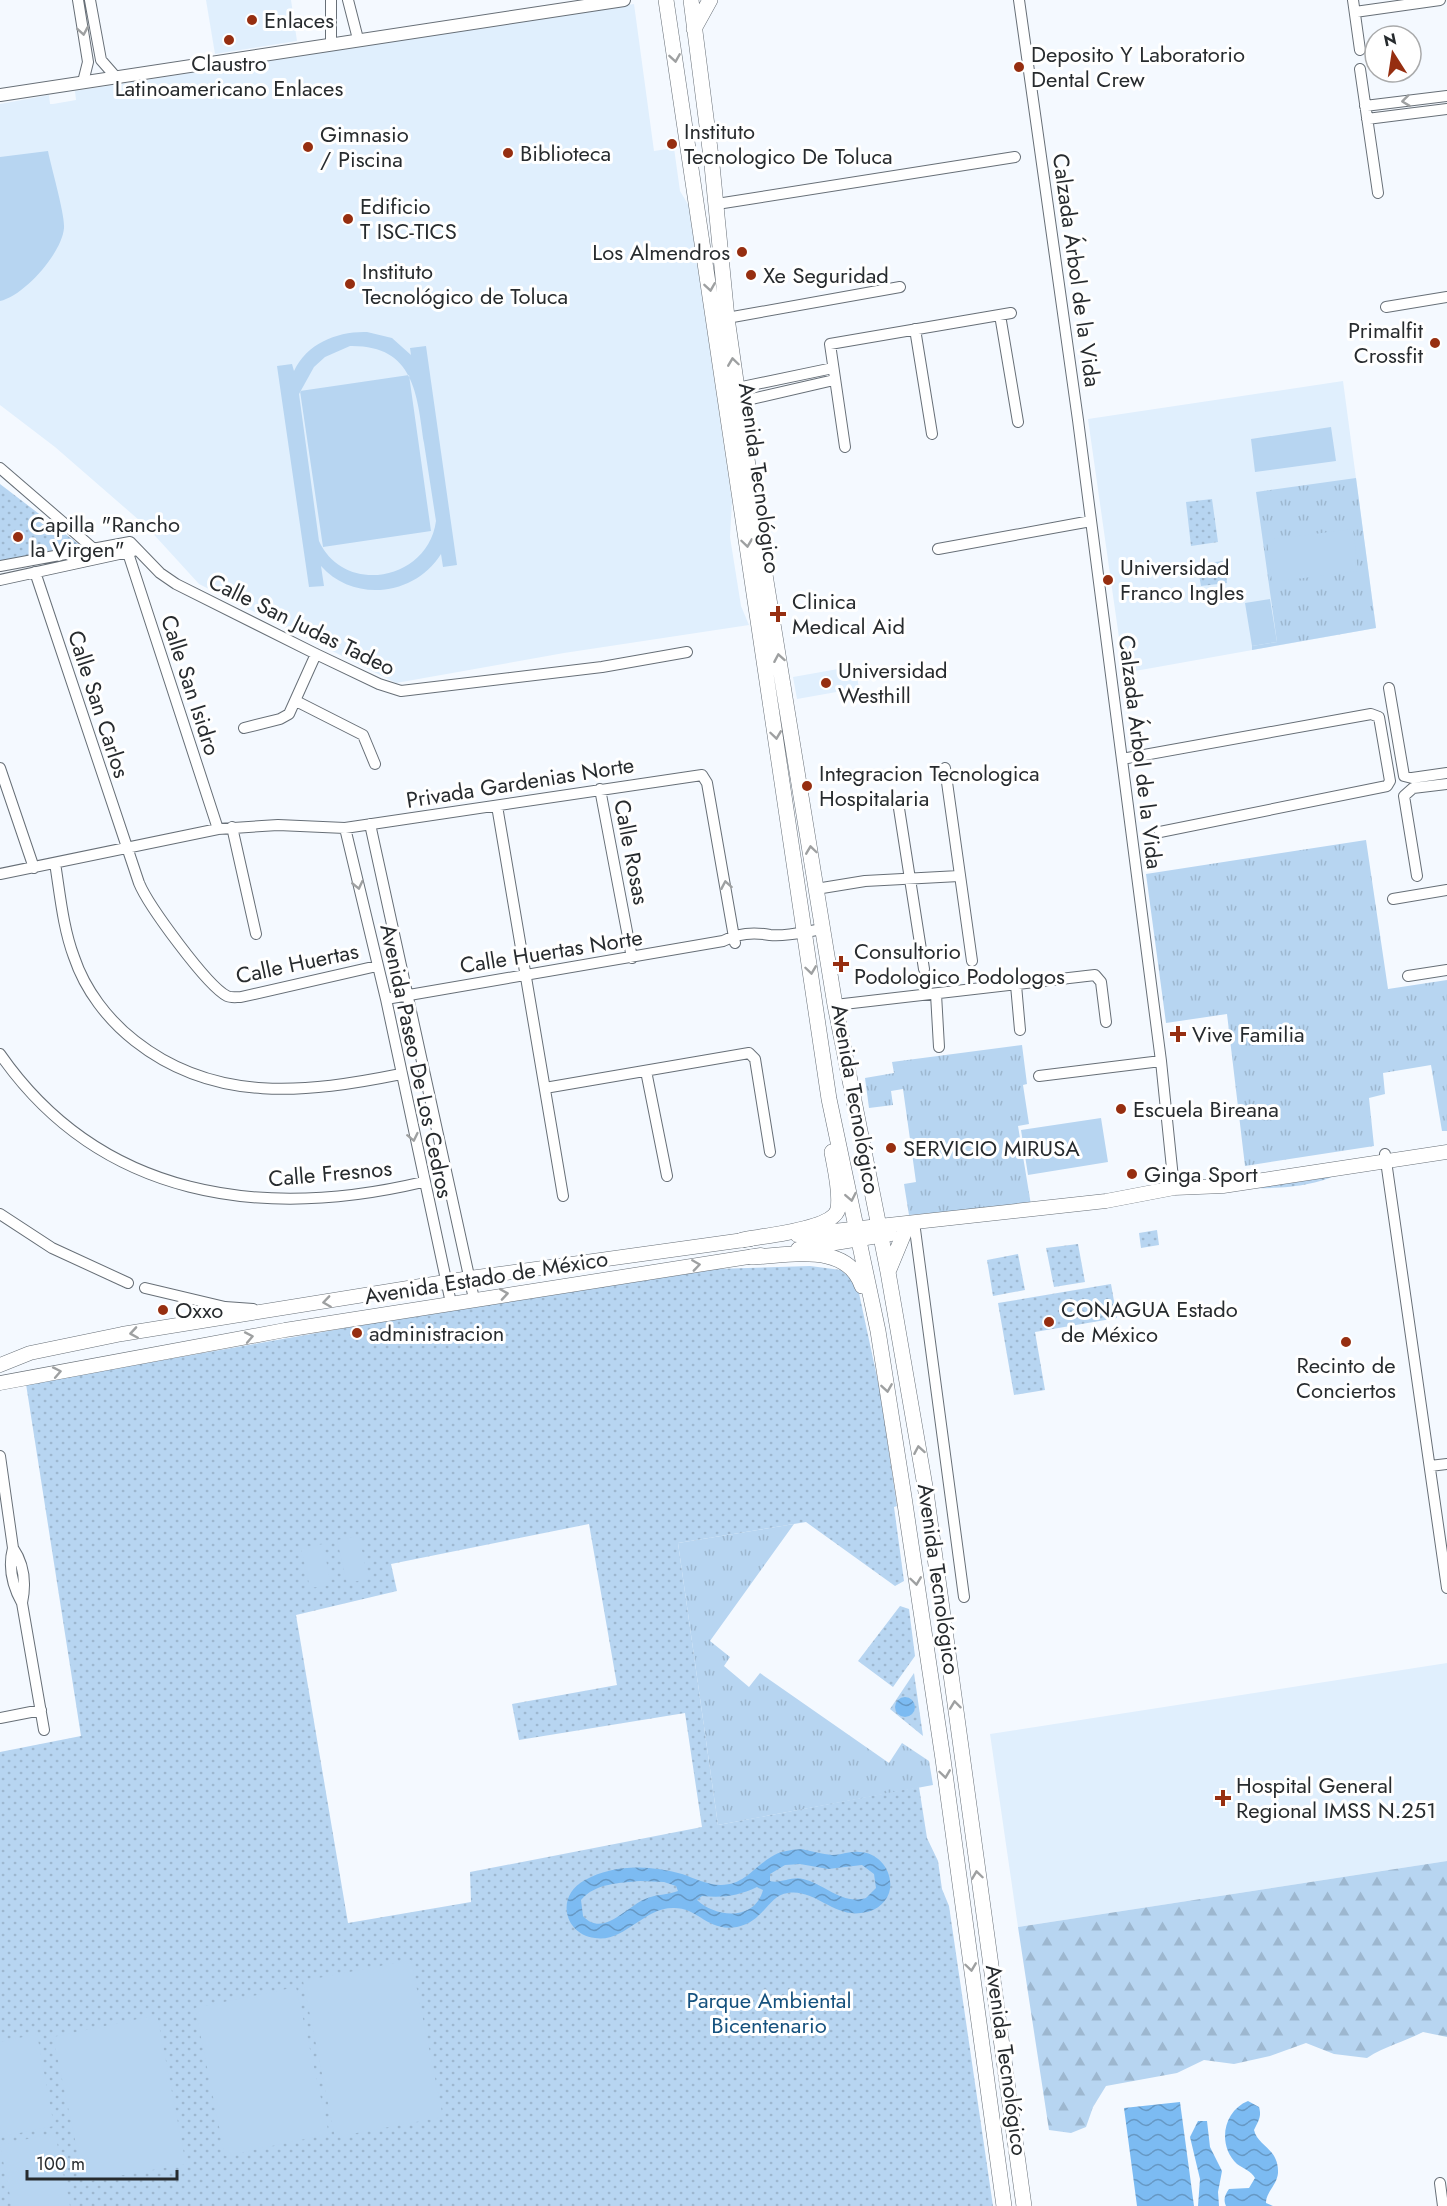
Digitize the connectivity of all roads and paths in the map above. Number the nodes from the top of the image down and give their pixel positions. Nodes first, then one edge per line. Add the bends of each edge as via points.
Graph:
1 (78, 0) edge
2 (90, 0) edge
3 (331, 0) edge
4 (348, 0) edge
5 (624, 0) edge
6 (666, 0) edge
7 (691, 0) edge
8 (710, 0) edge
9 (1019, 0) edge
10 (1353, 0) edge
11 (1440, 0) edge
12 (1355, 12) junction
13 (350, 13) junction
14 (333, 16) junction
15 (694, 28) junction
16 (358, 39) junction
17 (331, 43) junction
18 (1360, 50) dead end
19 (1360, 69) dead end
20 (116, 76) junction
21 (83, 82) junction
22 (0, 94) edge
23 (1447, 96) edge
24 (1365, 106) junction
25 (1447, 109) edge
26 (1367, 119) junction
27 (708, 126) junction
28 (686, 130) junction
29 (1015, 157) dead end
30 (1377, 193) dead end
31 (717, 204) junction
32 (900, 287) dead end
33 (1447, 297) edge
34 (1386, 307) dead end
35 (1011, 313) dead end
36 (1000, 315) junction
37 (727, 318) junction
38 (915, 329) junction
39 (804, 374) junction
40 (833, 374) junction
41 (808, 386) junction
42 (745, 393) junction
43 (1018, 422) dead end
44 (932, 434) dead end
45 (845, 447) dead end
46 (0, 468) edge
47 (1091, 521) junction
48 (92, 547) junction
49 (133, 548) junction
50 (938, 549) dead end
51 (105, 559) junction
52 (0, 566) edge
53 (35, 572) junction
54 (0, 580) edge
55 (687, 652) dead end
56 (316, 654) junction
57 (1389, 688) dead end
58 (296, 701) junction
59 (244, 728) dead end
60 (1122, 759) junction
61 (375, 764) dead end
62 (945, 768) dead end
63 (1, 773) edge
64 (1447, 773) edge
65 (1447, 784) edge
66 (600, 789) junction
67 (898, 802) dead end
68 (497, 806) junction
69 (370, 824) junction
70 (232, 827) junction
71 (345, 828) junction
72 (218, 829) junction
73 (1160, 832) dead end
74 (126, 848) junction
75 (55, 863) junction
76 (34, 868) junction
77 (0, 874) edge
78 (959, 876) junction
79 (1417, 876) dead end
80 (910, 880) junction
81 (816, 889) junction
82 (1447, 890) edge
83 (1393, 899) dead end
84 (823, 929) junction
85 (805, 932) junction
86 (256, 934) dead end
87 (735, 939) junction
88 (632, 958) junction
89 (972, 961) dead end
90 (377, 966) junction
91 (924, 969) dead end
92 (1447, 970) edge
93 (527, 975) junction
94 (1408, 976) dead end
95 (1016, 985) junction
96 (409, 994) junction
97 (936, 994) junction
98 (386, 999) junction
99 (835, 1005) junction
100 (1106, 1022) dead end
101 (1020, 1030) dead end
102 (939, 1047) dead end
103 (0, 1054) edge
104 (1161, 1061) junction
105 (646, 1071) junction
106 (401, 1074) junction
107 (1039, 1076) dead end
108 (545, 1088) junction
109 (829, 1099) junction
110 (1447, 1145) edge
111 (770, 1152) dead end
112 (1447, 1152) edge
113 (1385, 1158) junction
114 (667, 1176) dead end
115 (423, 1182) junction
116 (1174, 1188) junction
117 (563, 1196) dead end
118 (0, 1214) edge
119 (912, 1228) junction
120 (879, 1231) junction
121 (858, 1235) junction
122 (742, 1240) junction
123 (751, 1257) junction
124 (888, 1272) junction
125 (470, 1278) junction
126 (447, 1282) junction
127 (128, 1283) dead end
128 (145, 1288) dead end
129 (379, 1294) junction
130 (355, 1297) junction
131 (474, 1299) junction
132 (451, 1303) junction
133 (270, 1310) junction
134 (377, 1316) junction
135 (354, 1319) junction
136 (878, 1330) junction
137 (0, 1365) edge
138 (0, 1383) edge
139 (0, 1456) edge
140 (1447, 1464) edge
141 (1430, 1466) junction
142 (1447, 1588) edge
143 (964, 1597) dead end
144 (41, 1710) junction
145 (0, 1718) edge
146 (44, 1730) dead end
147 (1016, 2143) junction
148 (996, 2146) junction
149 (1440, 2183) dead end
150 (1004, 2206) edge
151 (1024, 2206) edge
152 (1443, 2206) edge

1 -> 21 street via 88,62
2 - 20 street via 101,60
3 - 14 street
4 - 13 street
5 - 16 street
6 -> 28 main road, Avenida Tecnológico
7 - 15 main road, Avenida Tecnológico
8 - 15 main road
9 - 47 street, Calzada Árbol de la Vida
10 - 12 street
11 - 12 street
12 - 18 street
13 - 14 street
13 - 16 street
14 - 17 street
15 - 27 main road, Avenida Tecnológico
16 - 17 street
17 - 20 street
19 - 24 street
20 - 21 street
21 - 22 street
23 -> 24 street
24 - 26 street
25 - 26 street
26 - 30 street
27 - 28 main road via 699,123
27 - 31 main road, Avenida Tecnológico
28 -> 85 main road, Avenida Tecnológico
29 - 31 street
31 - 37 main road, Avenida Tecnológico
32 - 37 street
33 - 34 street
35 - 36 street
36 - 38 street
36 - 43 street
42 -> 37 main road, Avenida Tecnológico
38 - 40 street via 829,345
38 - 44 street
39 - 40 street
39 - 41 street
39 - 42 street
40 - 41 street
40 - 45 street
41 - 42 street
81 -> 42 main road, Avenida Tecnológico
46 - 48 street
47 - 50 street
47 - 60 street, Calzada Árbol de la Vida
48 - 49 street
48 - 51 street
48 - 52 street
49 - 51 street
49 - 56 street, Calle San Judas Tadeo via 176,584
49 - 72 street, Calle San Isidro
51 - 53 street
53 - 54 street
53 - 74 street, Calle San Carlos
55 - 56 street, Calle San Judas Tadeo via 408,692 379,684
56 - 58 street
57 - 64 street via 1404,776
58 - 59 street via 285,717
58 - 61 street via 363,735
60 - 73 street via 1371,714 1379,717 1390,781 1387,786
60 - 104 street, Calzada Árbol de la Vida
62 - 78 street
63 - 76 street
65 - 79 street via 1406,792
66 - 68 street, Privada Gardenias Norte
87 -> 66 street, Privada Gardenias Norte via 707,783 702,775
66 - 88 street, Calle Rosas
67 - 80 street
68 - 69 street, Privada Gardenias Norte
68 - 93 street
69 - 71 street, Privada Gardenias Norte
69 - 96 street, Avenida Paseo De Los Cedros
70 - 71 street, Privada Gardenias Norte
70 - 72 street, Privada Gardenias Norte
70 - 86 street
71 -> 90 street, Avenida Paseo De Los Cedros
72 - 74 street, Privada Gardenias Norte
74 - 75 street, Privada Gardenias Norte
74 - 90 street, Calle Huertas via 154,913 229,997
75 - 76 street, Privada Gardenias Norte
75 - 106 street via 68,934 86,984 121,1030 171,1066 215,1082 269,1089 315,1089
76 - 77 street, Privada Gardenias Norte
78 - 80 street
78 - 89 street
80 - 81 street via 865,881
80 - 91 street
81 - 84 main road, Avenida Tecnológico
82 - 83 street
84 - 85 street, Calle Huertas Norte
84 - 99 main road, Avenida Tecnológico
85 - 87 street, Calle Huertas Norte
85 -> 109 main road, Avenida Tecnológico
87 - 88 street, Calle Huertas Norte
88 - 93 street, Calle Huertas Norte
90 - 98 street, Avenida Paseo De Los Cedros
92 - 94 street
93 - 96 street, Calle Huertas Norte
93 - 108 street
95 - 97 street
95 - 100 street via 1095,975 1101,982
95 - 101 street
96 - 98 street, Calle Huertas Norte
96 - 125 street, Avenida Paseo De Los Cedros
97 - 99 street
97 - 102 street
98 - 106 street, Avenida Paseo De Los Cedros
99 - 120 main road, Avenida Tecnológico
103 - 115 street, Calle Fresnos via 16,1078 40,1101 103,1151 152,1175 206,1192 297,1200 389,1190
104 - 107 street
104 - 116 street, Calzada Árbol de la Vida
105 - 108 street
105 - 111 street via 751,1054
105 - 114 street
106 -> 115 street, Avenida Paseo De Los Cedros
108 - 117 street
109 -> 121 main road, Avenida Tecnológico
109 - 122 main road via 836,1215 819,1226
110 - 113 main road, Avenida Estado de México
112 - 113 main road, Avenida Estado de México
113 - 116 main road, Avenida Estado de México via 1223,1186
113 - 141 street
115 - 126 street, Avenida Paseo De Los Cedros
116 - 119 main road, Avenida Estado de México
118 - 127 street via 52,1248
119 - 120 main road, Avenida Estado de México
119 - 124 main road
119 - 143 street
120 - 121 main road, Avenida Estado de México
120 - 124 main road, Avenida Tecnológico
121 - 122 main road, Avenida Estado de México
121 - 123 main road, Avenida Estado de México
121 - 136 main road, Avenida Tecnológico
122 - 125 main road, Avenida Estado de México
131 -> 123 main road, Avenida Estado de México
123 - 136 main road via 818,1254 841,1259 855,1269
147 -> 124 main road, Avenida Tecnológico via 938,1577
125 - 126 main road, Avenida Estado de México
125 - 131 street, Avenida Paseo De Los Cedros
126 - 129 main road, Avenida Estado de México
126 - 132 street, Avenida Paseo De Los Cedros
128 - 133 street via 225,1307
129 - 130 main road, Avenida Estado de México
129 - 134 main road
130 -> 133 main road, Avenida Estado de México
130 - 135 main road via 358,1306
131 - 132 main road, Avenida Estado de México
132 - 134 main road, Avenida Estado de México
133 -> 137 main road, Avenida Estado de México via 78,1342 30,1353
134 - 135 main road, Avenida Estado de México
138 -> 135 main road, Avenida Estado de México
136 -> 148 main road, Avenida Tecnológico via 944,1759
139 - 144 street via 13,1548 12,1573 22,1603
140 - 141 street
141 - 142 street
144 - 145 street
144 - 146 street
147 - 148 main road
147 - 151 main road, Avenida Tecnológico
148 - 150 main road, Avenida Tecnológico
149 - 152 street

